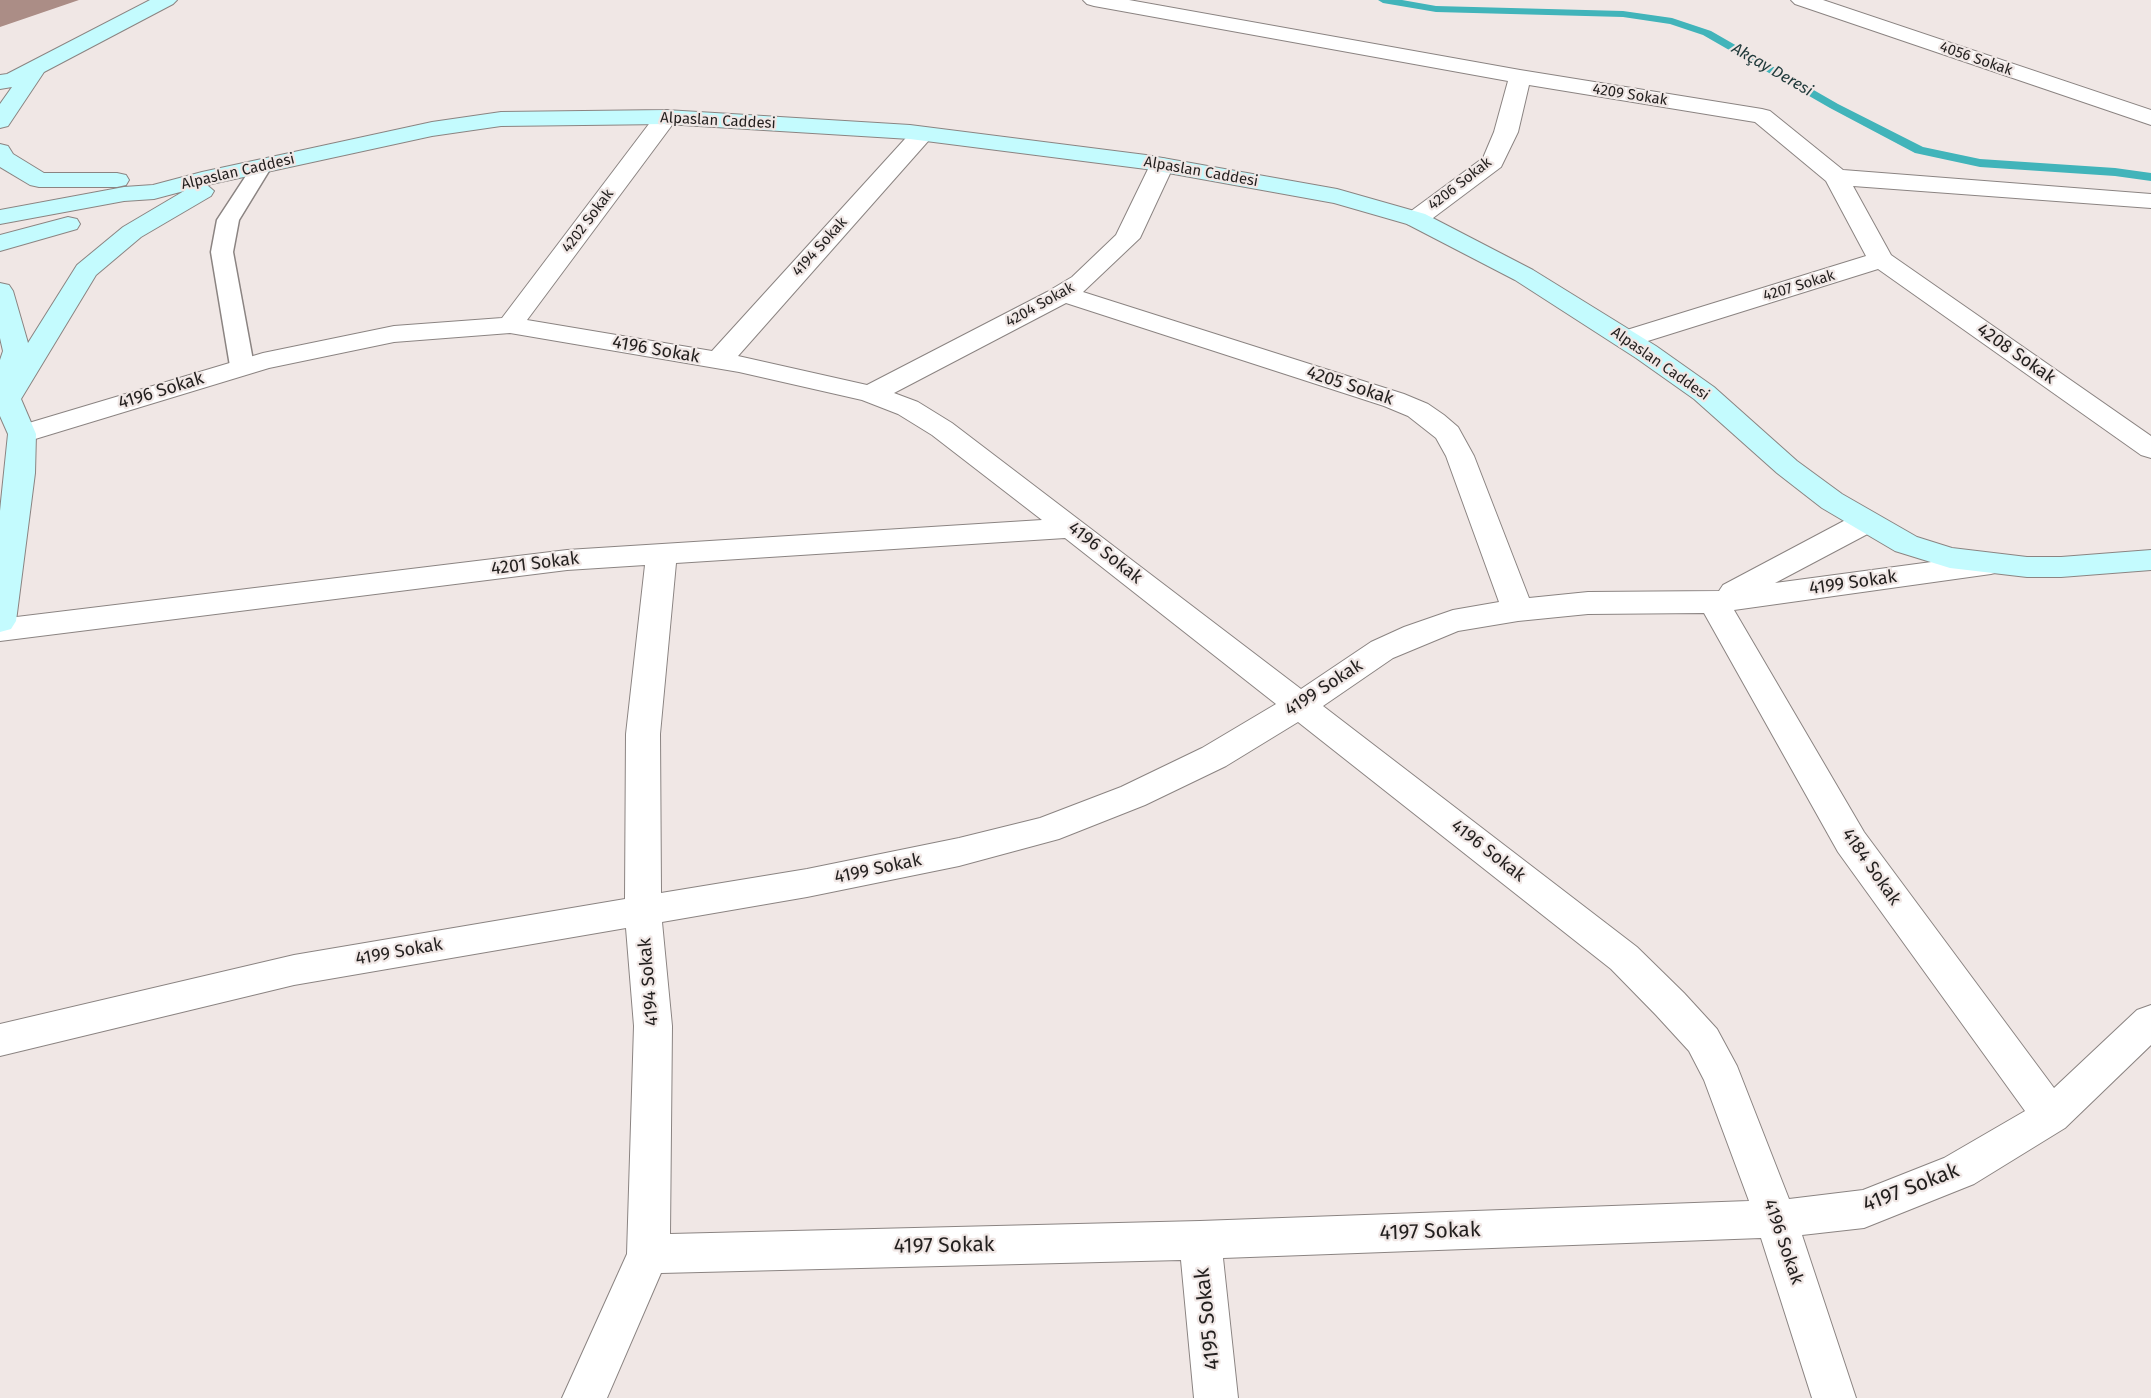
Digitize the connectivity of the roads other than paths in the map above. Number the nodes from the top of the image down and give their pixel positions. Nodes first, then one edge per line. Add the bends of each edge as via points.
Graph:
1 (166, 0) edge
2 (1094, 0) edge
3 (1802, 0) edge
4 (37, 67) junction
5 (1521, 77) junction
6 (4, 85) edge
7 (666, 117) junction
8 (2151, 118) edge
9 (0, 121) edge
10 (922, 134) junction
11 (0, 151) edge
12 (1162, 165) junction
13 (262, 166) junction
14 (234, 172) junction
15 (1836, 177) junction
16 (202, 179) junction
17 (154, 192) junction
18 (2151, 201) edge
19 (0, 217) edge
20 (1416, 219) junction
21 (0, 243) edge
22 (1881, 260) junction
23 (0, 291) edge
24 (1063, 294) junction
25 (510, 325) junction
26 (1626, 339) junction
27 (719, 360) junction
28 (242, 366) junction
29 (3, 392) edge
30 (871, 394) junction
31 (22, 434) junction
32 (2151, 449) edge
33 (10, 476) edge
34 (1866, 522) junction
35 (1072, 528) junction
36 (5, 542) edge
37 (662, 553) junction
38 (2151, 560) edge
39 (1991, 564) junction
40 (1714, 602) junction
41 (1518, 610) junction
42 (0, 621) edge
43 (0, 630) edge
44 (1301, 705) junction
45 (643, 911) junction
46 (2151, 1021) edge
47 (0, 1040) edge
48 (2051, 1116) junction
49 (1776, 1219) junction
50 (1200, 1240) junction
51 (648, 1254) junction
52 (584, 1398) edge
53 (1216, 1398) edge
54 (1834, 1398) edge

1 - 4 street
2 - 5 street, 4209 Sokak
3 - 8 street, 4056 Sokak
4 - 6 street
4 - 9 street
5 - 15 street, 4209 Sokak via 1762,116
5 - 20 street, 4206 Sokak via 1493,162
7 - 10 street, Alpaslan Caddesi
7 - 13 street, Alpaslan Caddesi via 501,119 432,129
7 - 25 street, 4202 Sokak
10 - 12 street, Alpaslan Caddesi
10 - 27 street, 4194 Sokak
11 - 16 street via 2,158 39,180
12 - 20 street, Alpaslan Caddesi via 1337,196
12 - 24 street, 4204 Sokak via 1127,238
13 - 14 street, Alpaslan Caddesi
13 - 28 lane via 228,220 222,252
14 - 16 street, Alpaslan Caddesi
14 - 29 street via 132,232 86,270
15 - 18 street
15 - 22 street
16 - 17 street, Alpaslan Caddesi
17 - 19 street
17 - 21 street via 129,208
20 - 26 street, Alpaslan Caddesi via 1524,275
22 - 26 street, 4207 Sokak
22 - 32 street, 4208 Sokak
23 - 29 street via 17,351
24 - 30 street, 4204 Sokak
24 - 41 street, 4205 Sokak via 1394,400 1434,421 1448,434 1460,456
25 - 27 street, 4196 Sokak
25 - 28 street, 4196 Sokak via 394,334
26 - 34 street, Alpaslan Caddesi via 1704,393 1786,467
27 - 30 street, 4196 Sokak
28 - 31 street, 4196 Sokak
29 - 31 street
30 - 35 street, 4196 Sokak via 908,408 942,429
31 - 33 street
33 - 36 street
34 - 39 street, Alpaslan Caddesi via 1929,552
34 - 40 street, 4199 Sokak
35 - 37 street, 4201 Sokak
35 - 44 street, 4196 Sokak
36 - 42 street
37 - 43 street, 4201 Sokak via 567,560
37 - 45 street, 4194 Sokak via 644,734
38 - 39 street, Alpaslan Caddesi via 2061,567
39 - 40 street, 4199 Sokak
40 - 41 street, 4199 Sokak via 1588,603
40 - 48 street, 4184 Sokak via 1851,842
41 - 44 street, 4199 Sokak via 1453,621 1415,635 1382,650
44 - 45 street, 4199 Sokak via 1204,762 1047,830 807,883
44 - 49 street, 4196 Sokak via 1624,958 1670,1004 1703,1041 1723,1078
45 - 47 street, 4199 Sokak via 294,970
45 - 51 street, 4194 Sokak via 653,1026
46 - 48 street, 4197 Sokak
48 - 49 street, 4197 Sokak via 1959,1171 1864,1209
49 - 50 street, 4197 Sokak
49 - 54 street, 4196 Sokak
50 - 51 street, 4197 Sokak
50 - 53 street, 4195 Sokak
51 - 52 street, 4194 Sokak

